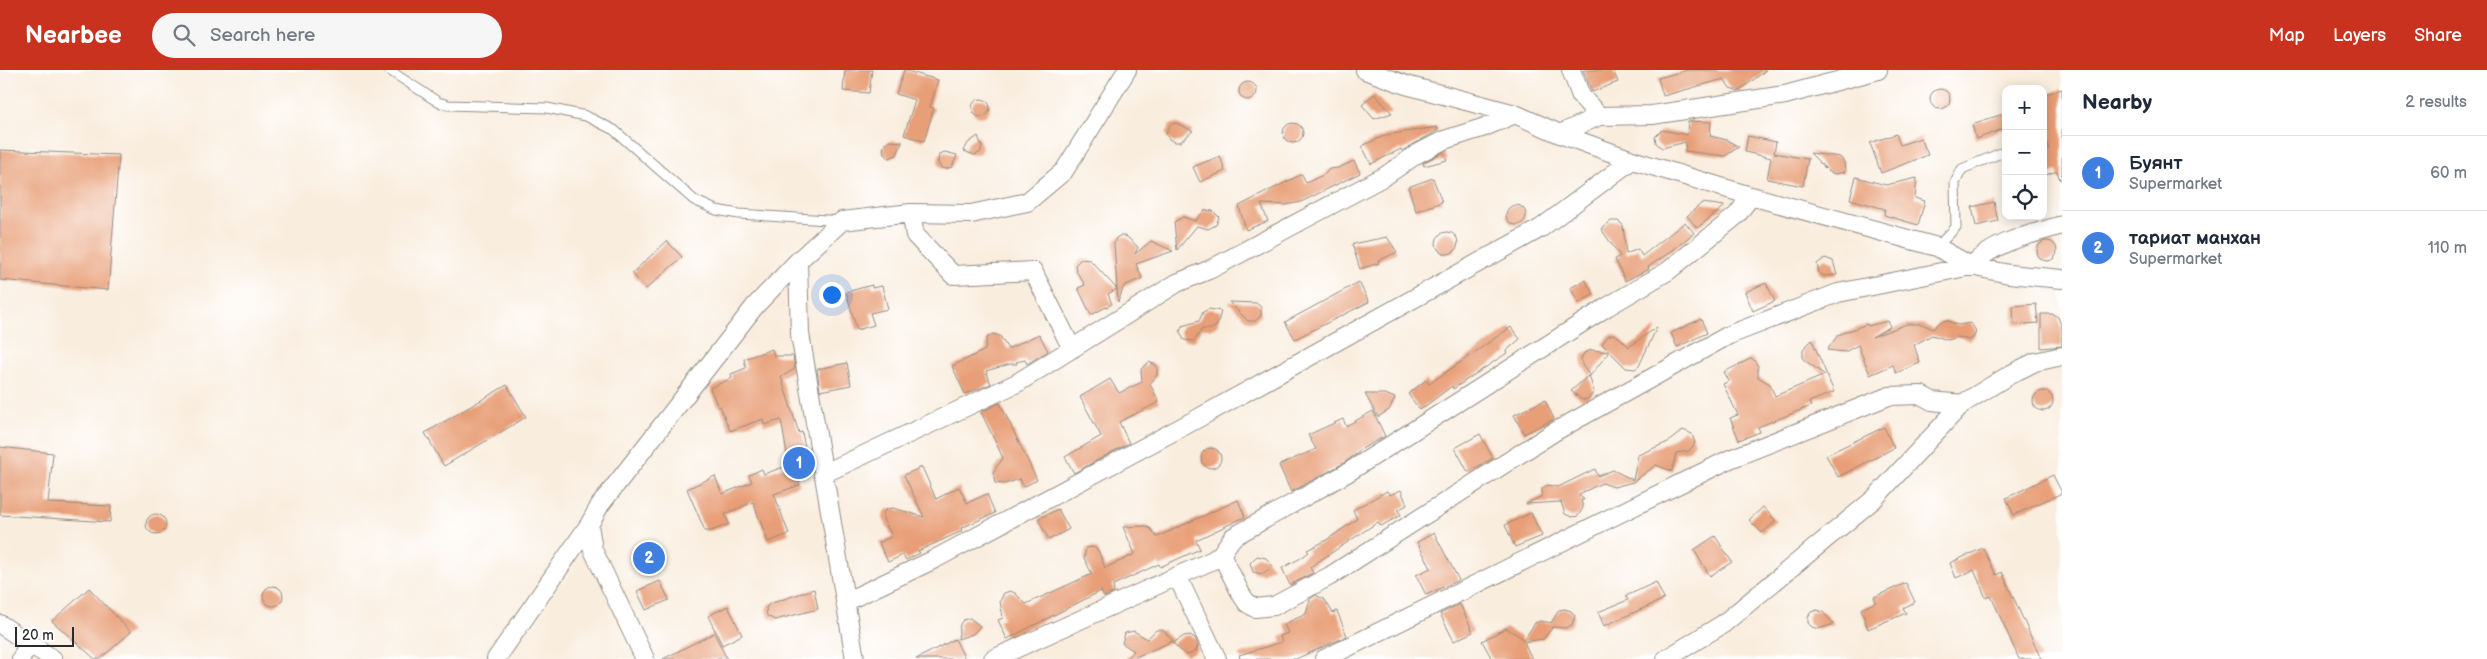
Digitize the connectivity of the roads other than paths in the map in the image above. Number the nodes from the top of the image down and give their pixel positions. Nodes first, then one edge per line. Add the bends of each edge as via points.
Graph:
1 (389, 70) edge
2 (1127, 70) edge
3 (1364, 70) edge
4 (1571, 70) edge
5 (1878, 70) edge
6 (1515, 114) junction
7 (1599, 116) junction
8 (1560, 134) junction
9 (2002, 153) edge
10 (1632, 160) junction
11 (1751, 196) junction
12 (911, 214) junction
13 (842, 221) junction
14 (2062, 225) edge
15 (1937, 247) junction
16 (798, 261) junction
17 (1971, 266) junction
18 (2062, 279) edge
19 (1072, 349) junction
20 (2062, 356) edge
21 (1962, 404) junction
22 (823, 474) junction
23 (589, 525) junction
24 (1221, 554) junction
25 (1178, 578) junction
26 (845, 602) junction
27 (0, 624) edge
28 (24, 652) edge
29 (53, 659) edge
30 (496, 659) edge
31 (645, 659) edge
32 (855, 659) edge
33 (993, 659) edge
34 (1217, 659) edge
35 (1324, 659) edge
36 (1666, 659) edge

1 - 13 lane via 438,102 448,105 547,108 586,116 614,130 694,200 716,210
2 - 12 street via 1064,171 1027,202 971,214
3 - 6 street via 1406,85
4 - 7 street via 1581,96
5 - 7 street via 1785,95 1652,115
6 - 8 street
6 - 19 street via 1444,140 1417,154 1386,176 1211,269 1176,283
7 - 8 street
8 - 10 street
9 - 15 lane via 1962,169 1955,182 1956,227
10 - 11 street
10 - 26 street via 1542,228 942,556
11 - 15 street
11 - 24 street via 1737,215 1668,271 1347,473 1233,537
12 - 13 street
12 - 19 street via 915,235 954,274 1033,271
13 - 16 street
14 - 17 street via 2002,243 1984,253
15 - 17 street
16 - 22 street via 800,334
16 - 23 street via 755,306 600,505
17 - 18 street via 2009,274
17 - 24 street via 1838,293 1729,334 1554,432 1330,576 1274,606 1255,608 1247,603
19 - 22 street via 1017,383
20 - 21 street via 2034,362
21 - 35 street via 1932,400 1921,395 1889,396 1730,459
21 - 36 street via 1874,499 1723,624
22 - 26 street
23 - 30 street
23 - 31 street via 593,550
24 - 25 street
25 - 33 street
25 - 34 street
26 - 32 street
27 - 28 street
28 - 29 street

